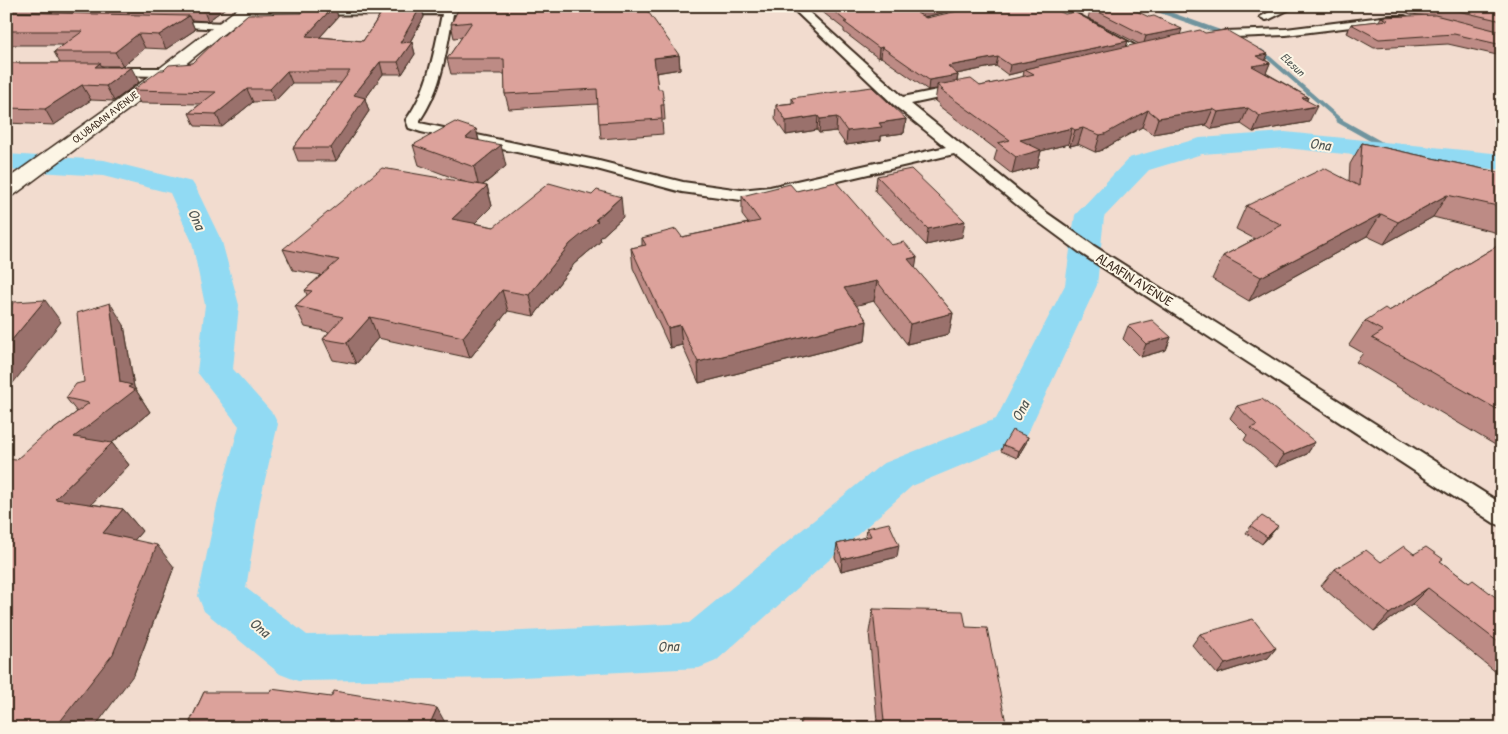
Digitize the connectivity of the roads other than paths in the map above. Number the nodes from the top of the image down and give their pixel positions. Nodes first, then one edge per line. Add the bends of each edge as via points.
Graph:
1 (795, 6) edge
2 (1053, 6) edge
3 (1291, 6) edge
4 (248, 9) edge
5 (476, 11) edge
6 (448, 12) junction
7 (1421, 19) edge
8 (158, 23) edge
9 (227, 26) junction
10 (1285, 32) junction
11 (1194, 41) edge
12 (1120, 56) edge
13 (95, 72) edge
14 (164, 72) junction
15 (976, 87) edge
16 (899, 102) junction
17 (958, 148) junction
18 (12, 186) edge
19 (1502, 516) edge

1 - 16 street, ALAAFIN AVENUE
2 - 12 street via 1144,50
3 - 10 street via 1266,17
4 - 6 street
4 - 9 street, OLUBADAN AVENUE
5 - 6 street
6 - 17 street via 432,86 413,120 414,125 421,128 595,164 682,187 741,195 770,192
7 - 10 street via 1368,21
8 - 9 street
9 - 14 street, OLUBADAN AVENUE
10 - 11 street via 1228,33
13 - 14 street
14 - 18 street, OLUBADAN AVENUE
15 - 16 street
16 - 17 street, ALAAFIN AVENUE
17 - 19 street, ALAAFIN AVENUE via 1038,214 1088,250

